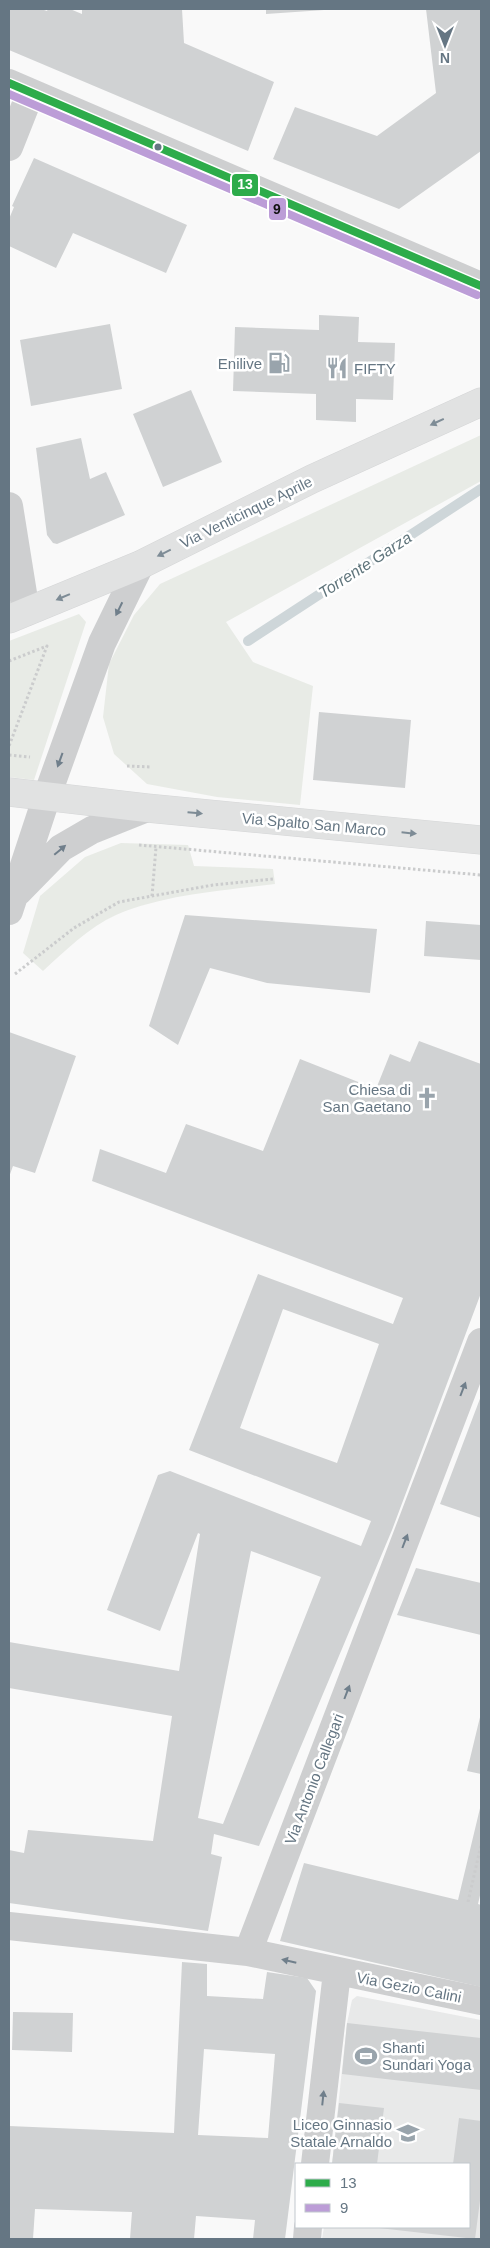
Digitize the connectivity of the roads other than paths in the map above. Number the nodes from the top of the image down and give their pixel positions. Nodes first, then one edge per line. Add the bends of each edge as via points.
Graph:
1 (19, 89) edge
2 (9, 147) edge
3 (481, 286) edge
4 (481, 402) edge
5 (9, 506) edge
6 (140, 565) junction
7 (18, 616) edge
8 (9, 792) edge
9 (47, 796) junction
10 (147, 808) junction
11 (481, 840) edge
12 (10, 902) edge
13 (481, 1342) edge
14 (9, 1926) edge
15 (248, 1952) junction
16 (336, 1972) junction
17 (481, 2001) edge
18 (315, 2163) edge

1 - 2 street
1 - 3 street
4 -> 6 main road, Via Venticinque Aprile via 312,479
5 - 7 street
6 -> 7 main road, Via Venticinque Aprile
6 -> 9 street, Via Spalto San Marco via 102,643
8 - 9 main road, Via Spalto San Marco
9 - 10 main road, Via Spalto San Marco
9 - 12 street, Via Spalto San Marco
10 -> 11 main road, Via Spalto San Marco
12 -> 10 street, Via Spalto San Marco via 61,848 92,830
15 -> 13 street, Via Antonio Callegari
14 - 15 street
16 -> 15 street
16 - 17 street, Via Gezio Calini
18 -> 16 street

